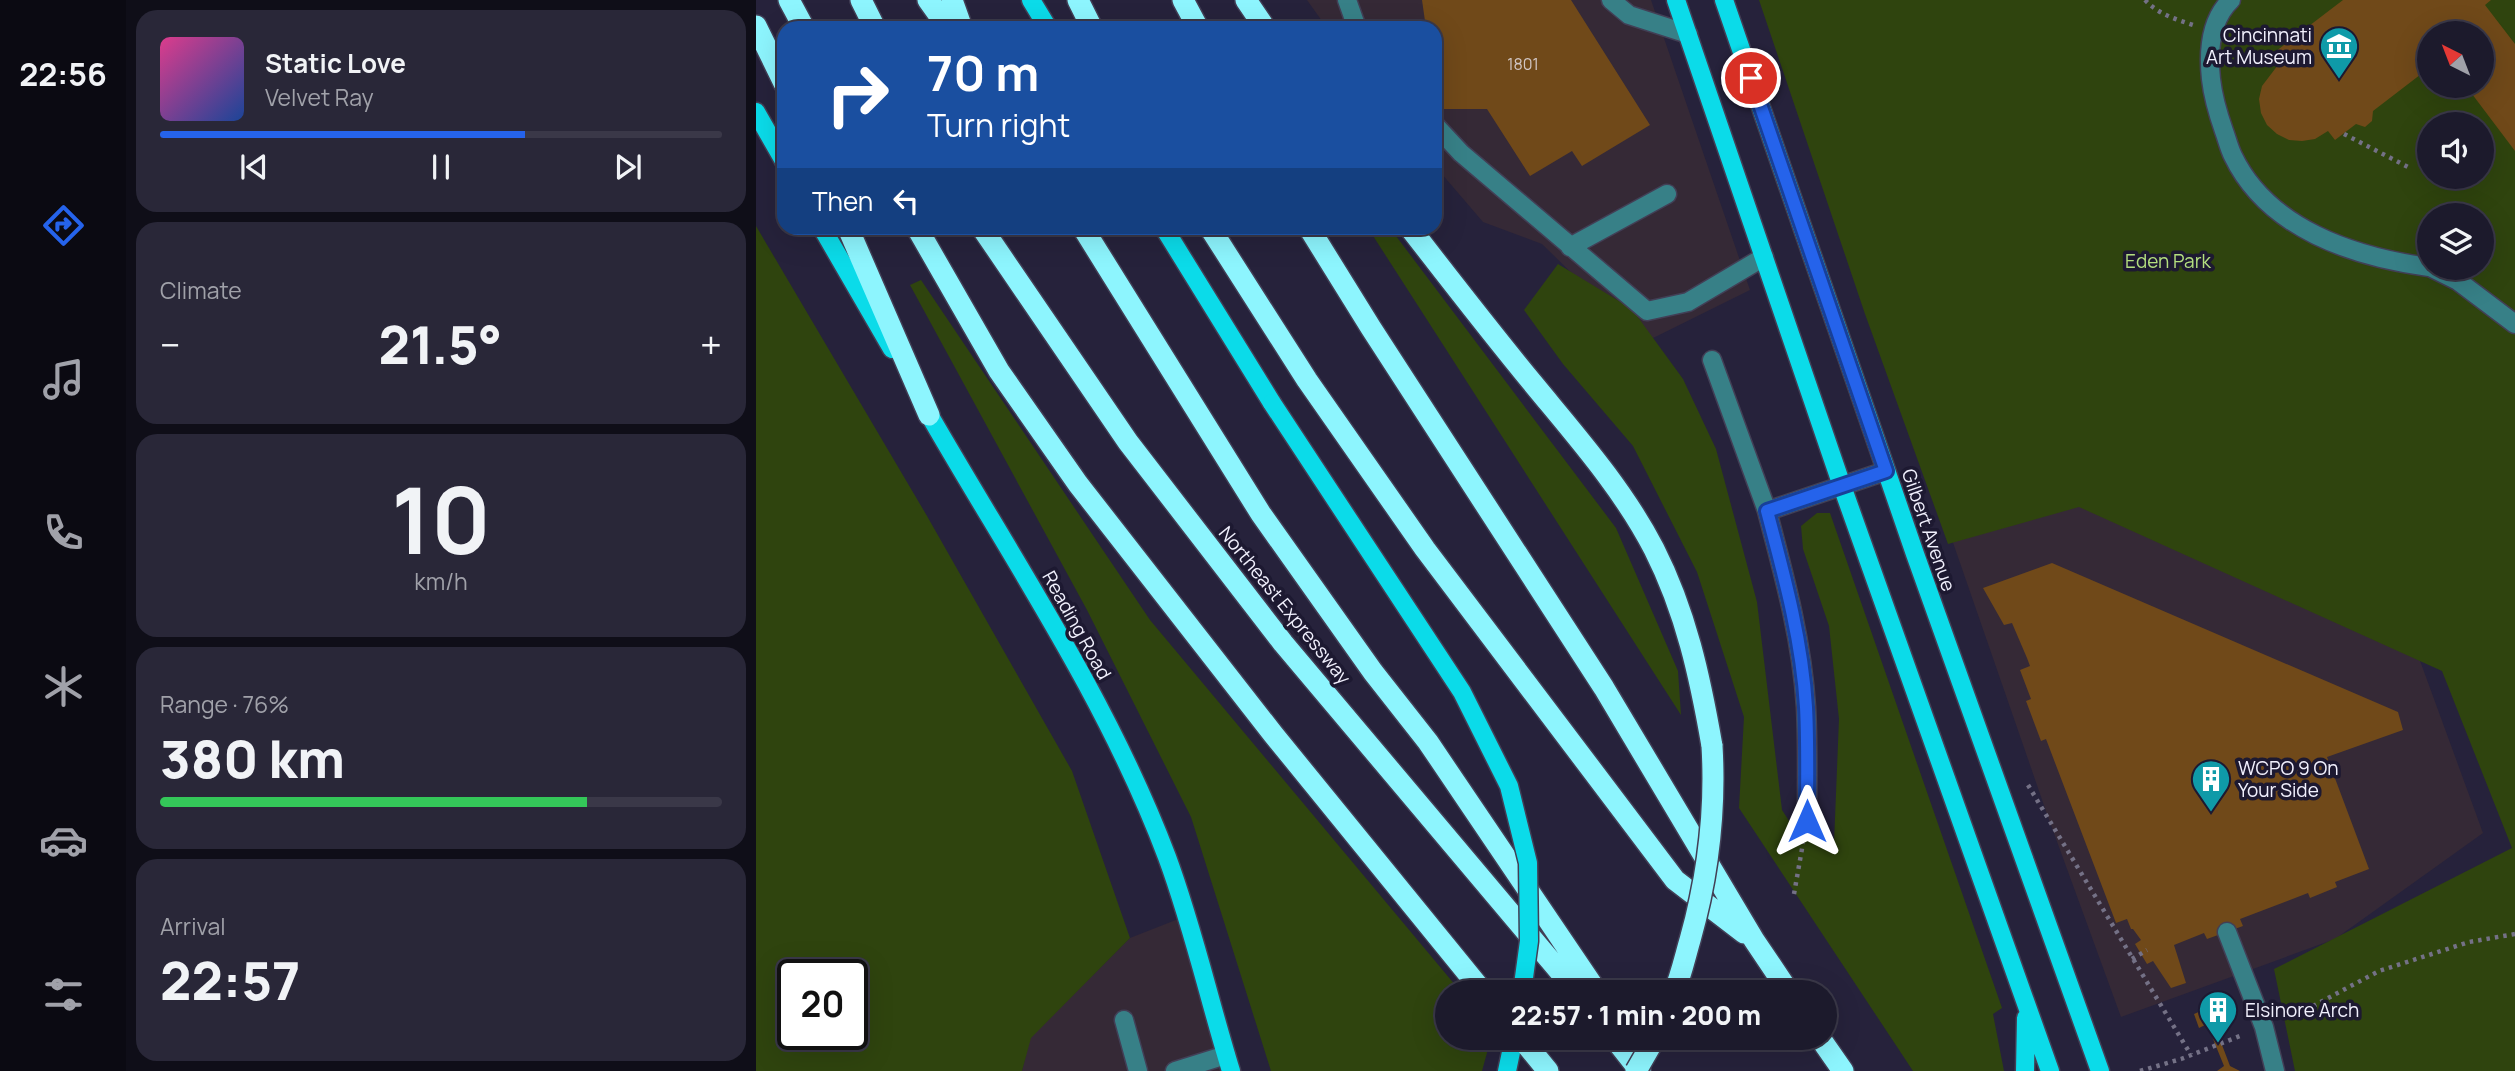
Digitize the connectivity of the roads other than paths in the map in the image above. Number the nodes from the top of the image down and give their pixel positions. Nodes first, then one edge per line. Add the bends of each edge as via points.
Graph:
1 (789, 0) edge
2 (861, 0) edge
3 (929, 0) edge
4 (952, 0) edge
5 (1031, 0) edge
6 (1068, 0) edge
7 (1183, 0) edge
8 (1245, 0) edge
9 (1347, 0) edge
10 (1611, 0) edge
11 (1676, 0) edge
12 (1724, 0) edge
13 (2231, 0) edge
14 (1086, 16) edge
15 (800, 21) edge
16 (872, 21) edge
17 (943, 21) edge
18 (960, 21) edge
19 (1044, 21) edge
20 (1194, 21) edge
21 (1260, 21) edge
22 (1354, 21) edge
23 (756, 26) edge
24 (1688, 34) junction
25 (777, 69) edge
26 (756, 112) edge
27 (1442, 133) edge
28 (777, 149) edge
29 (1667, 194) dead end
30 (826, 235) edge
31 (851, 235) edge
32 (921, 235) edge
33 (987, 235) edge
34 (1087, 235) edge
35 (1168, 235) edge
36 (1214, 235) edge
37 (1313, 235) edge
38 (1415, 235) edge
39 (1570, 247) junction
40 (1764, 257) junction
41 (2417, 265) edge
42 (2456, 280) edge
43 (2515, 324) edge
44 (1712, 360) dead end
45 (929, 415) junction
46 (1886, 471) junction
47 (1842, 486) junction
48 (1767, 511) junction
49 (1807, 821) road end
50 (2227, 932) dead end
51 (1754, 940) junction
52 (1473, 980) edge
53 (1524, 980) edge
54 (1567, 980) edge
55 (1589, 980) edge
56 (1678, 980) edge
57 (1782, 980) edge
58 (2027, 1007) junction
59 (1124, 1020) dead end
60 (1511, 1050) edge
61 (1531, 1050) edge
62 (1623, 1050) edge
63 (1636, 1050) edge
64 (1649, 1050) edge
65 (1828, 1050) edge
66 (1229, 1063) edge
67 (1138, 1071) edge
68 (1175, 1071) edge
69 (1507, 1071) edge
70 (1548, 1071) edge
71 (1638, 1071) edge
72 (1650, 1071) edge
73 (1843, 1071) edge
74 (2025, 1071) edge
75 (2050, 1071) edge
76 (2100, 1071) edge
77 (2275, 1071) edge

1 - 15 highway
2 - 16 highway
3 - 17 highway
4 - 18 highway
5 - 19 main road
6 - 14 highway
7 - 20 highway
8 - 21 highway
9 - 22 lane
10 - 24 lane via 1629,15
11 - 24 main road
12 - 46 main road, Gilbert Avenue
13 - 41 lane via 2217,20 2209,64 2216,109 2233,156 2244,172 2277,211 2314,234 2356,253
23 - 25 highway
24 - 40 main road
26 - 28 main road
27 - 39 lane
29 - 39 lane
30 - 45 main road, Reading Road
31 - 45 highway
32 - 52 highway via 999,371 1079,484 1273,734
33 - 54 highway, Northeast Expressway via 1128,442 1283,643
34 - 55 highway via 1262,514 1428,742
35 - 53 main road, bridge via 1272,403 1462,692 1509,786 1528,863 1529,941
36 - 51 highway via 1307,380 1425,549 1675,880
37 - 51 highway via 1604,688
38 - 56 highway, bridge via 1634,513 1680,609 1699,673 1715,785 1712,838 1700,904
39 - 40 lane via 1647,311 1688,302
40 - 47 main road
42 - 43 lane
44 - 48 lane
45 - 66 main road, Reading Road via 1070,652 1119,747 1167,857
46 - 47 lane
46 - 76 main road, Gilbert Avenue
47 - 48 lane
47 - 58 main road
48 - 49 lane via 1799,645 1806,707
50 - 77 lane via 2264,1027
51 - 57 highway
58 - 74 main road
58 - 75 main road
59 - 67 lane
60 - 69 main road
61 - 70 highway
62 - 71 highway
63 - 72 highway
64 - 71 highway, bridge
65 - 73 highway
66 - 68 lane

